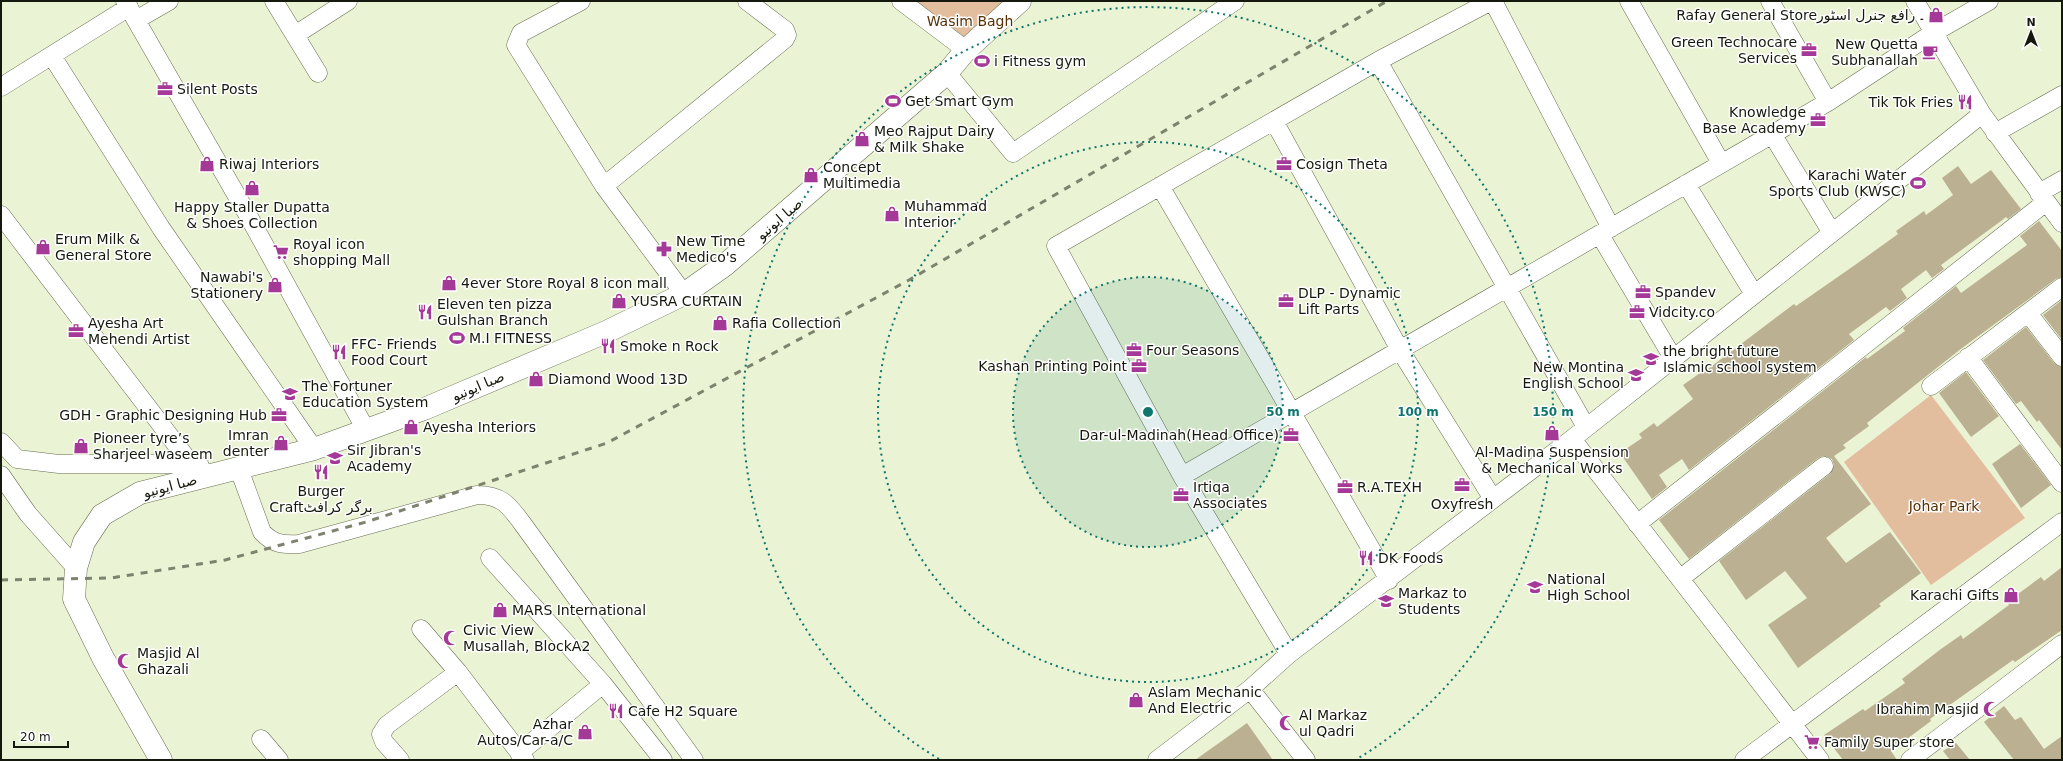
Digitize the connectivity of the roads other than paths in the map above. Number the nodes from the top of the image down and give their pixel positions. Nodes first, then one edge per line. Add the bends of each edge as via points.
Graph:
1 (169, 1) edge
2 (274, 1) edge
3 (348, 1) edge
4 (581, 1) edge
5 (747, 1) edge
6 (901, 1) edge
7 (1020, 1) edge
8 (1235, 1) edge
9 (1492, 1) edge
10 (1629, 1) edge
11 (1770, 1) edge
12 (1915, 1) edge
13 (1989, 1) edge
14 (130, 10) edge
15 (1933, 33) junction
16 (295, 35) junction
17 (966, 50) junction
18 (52, 56) junction
19 (1378, 61) junction
20 (947, 73) junction
21 (318, 74) dead end
22 (1, 87) edge
23 (2062, 95) edge
24 (1828, 102) junction
25 (1982, 114) junction
26 (1274, 121) junction
27 (1995, 133) junction
28 (1772, 134) junction
29 (1721, 164) junction
30 (2062, 180) edge
31 (1686, 184) junction
32 (604, 186) junction
33 (1160, 186) junction
34 (2043, 197) junction
35 (1, 215) edge
36 (2062, 223) edge
37 (1605, 231) junction
38 (1832, 233) junction
39 (2062, 287) edge
40 (1507, 288) junction
41 (684, 294) junction
42 (1754, 294) junction
43 (2028, 313) junction
44 (1400, 350) junction
45 (1968, 357) junction
46 (2062, 357) edge
47 (1673, 358) junction
48 (1930, 386) dead end
49 (1291, 413) junction
50 (1586, 427) junction
51 (366, 430) junction
52 (1572, 439) junction
53 (1, 442) edge
54 (314, 449) junction
55 (191, 464) junction
56 (1824, 466) dead end
57 (230, 471) junction
58 (1, 475) edge
59 (1182, 476) junction
60 (2062, 483) edge
61 (1494, 499) junction
62 (2062, 522) edge
63 (1637, 524) junction
64 (490, 558) dead end
65 (76, 568) junction
66 (1681, 578) junction
67 (1389, 580) junction
68 (421, 629) dead end
69 (2062, 644) edge
70 (1289, 654) junction
71 (458, 672) junction
72 (603, 684) junction
73 (1250, 689) junction
74 (1792, 724) junction
75 (261, 739) dead end
76 (522, 756) edge
77 (1304, 759) edge
78 (161, 760) edge
79 (279, 760) edge
80 (400, 760) edge
81 (662, 760) edge
82 (694, 760) edge
83 (1157, 760) edge
84 (1744, 760) edge
85 (1820, 760) edge
86 (1910, 760) edge

1 - 14 street
2 - 16 street
3 - 16 street
4 - 32 street via 521,33 516,45
5 - 32 street via 785,30 785,39
6 - 17 street
7 - 17 main road, صبا ایونیو
8 - 20 street via 1012,153
9 - 19 street
9 - 37 street
10 - 29 street
11 - 24 street
12 - 15 street
13 - 15 street
14 - 18 street
14 - 51 street via 249,217
15 - 24 street
15 - 25 street
16 - 21 street
17 - 20 main road, صبا ایونیو
18 - 22 street
18 - 54 street via 161,228
19 - 26 street
19 - 40 street
20 - 41 main road, صبا ایونیو via 725,266
23 - 27 street
24 - 28 street
25 - 27 street
25 - 38 street
26 - 33 street
26 - 44 street
27 - 34 street
28 - 29 street
28 - 38 street
29 - 31 street
30 - 34 street
31 - 37 street
31 - 42 street
32 - 41 street
33 - 49 street
33 - 59 street via 1056,246
34 - 36 street
34 - 63 street
35 - 55 street
37 - 40 street
37 - 47 street
38 - 42 street
39 - 43 street
40 - 44 street
40 - 50 street
41 - 51 main road, صبا ایونیو via 606,332 424,409
42 - 47 street
43 - 45 street
43 - 46 street
44 - 49 street
44 - 61 street
45 - 48 street
45 - 60 street
47 - 50 street
49 - 59 street
49 - 67 street
50 - 52 street
51 - 54 main road, صبا ایونیو
52 - 61 street
52 - 63 street
53 - 55 street via 17,459 52,464
54 - 57 main road, صبا ایونیو
55 - 57 street
56 - 66 street
57 - 65 main road, صبا ایونیو via 140,493 102,515 84,542
57 - 82 street via 262,532 269,540 282,545 299,544 477,495 491,495 502,500 512,509
58 - 65 street via 28,514
59 - 70 street
61 - 67 street
62 - 74 street
63 - 66 street
64 - 72 street
65 - 78 main road, صبا ایونیو via 74,599
66 - 74 street
67 - 70 street
68 - 71 street
69 - 86 street
70 - 73 street
71 - 76 street
71 - 80 street via 387,725 381,734 384,742
72 - 76 street
72 - 81 street
73 - 77 street
73 - 83 street
74 - 84 street
74 - 85 street
75 - 79 street

